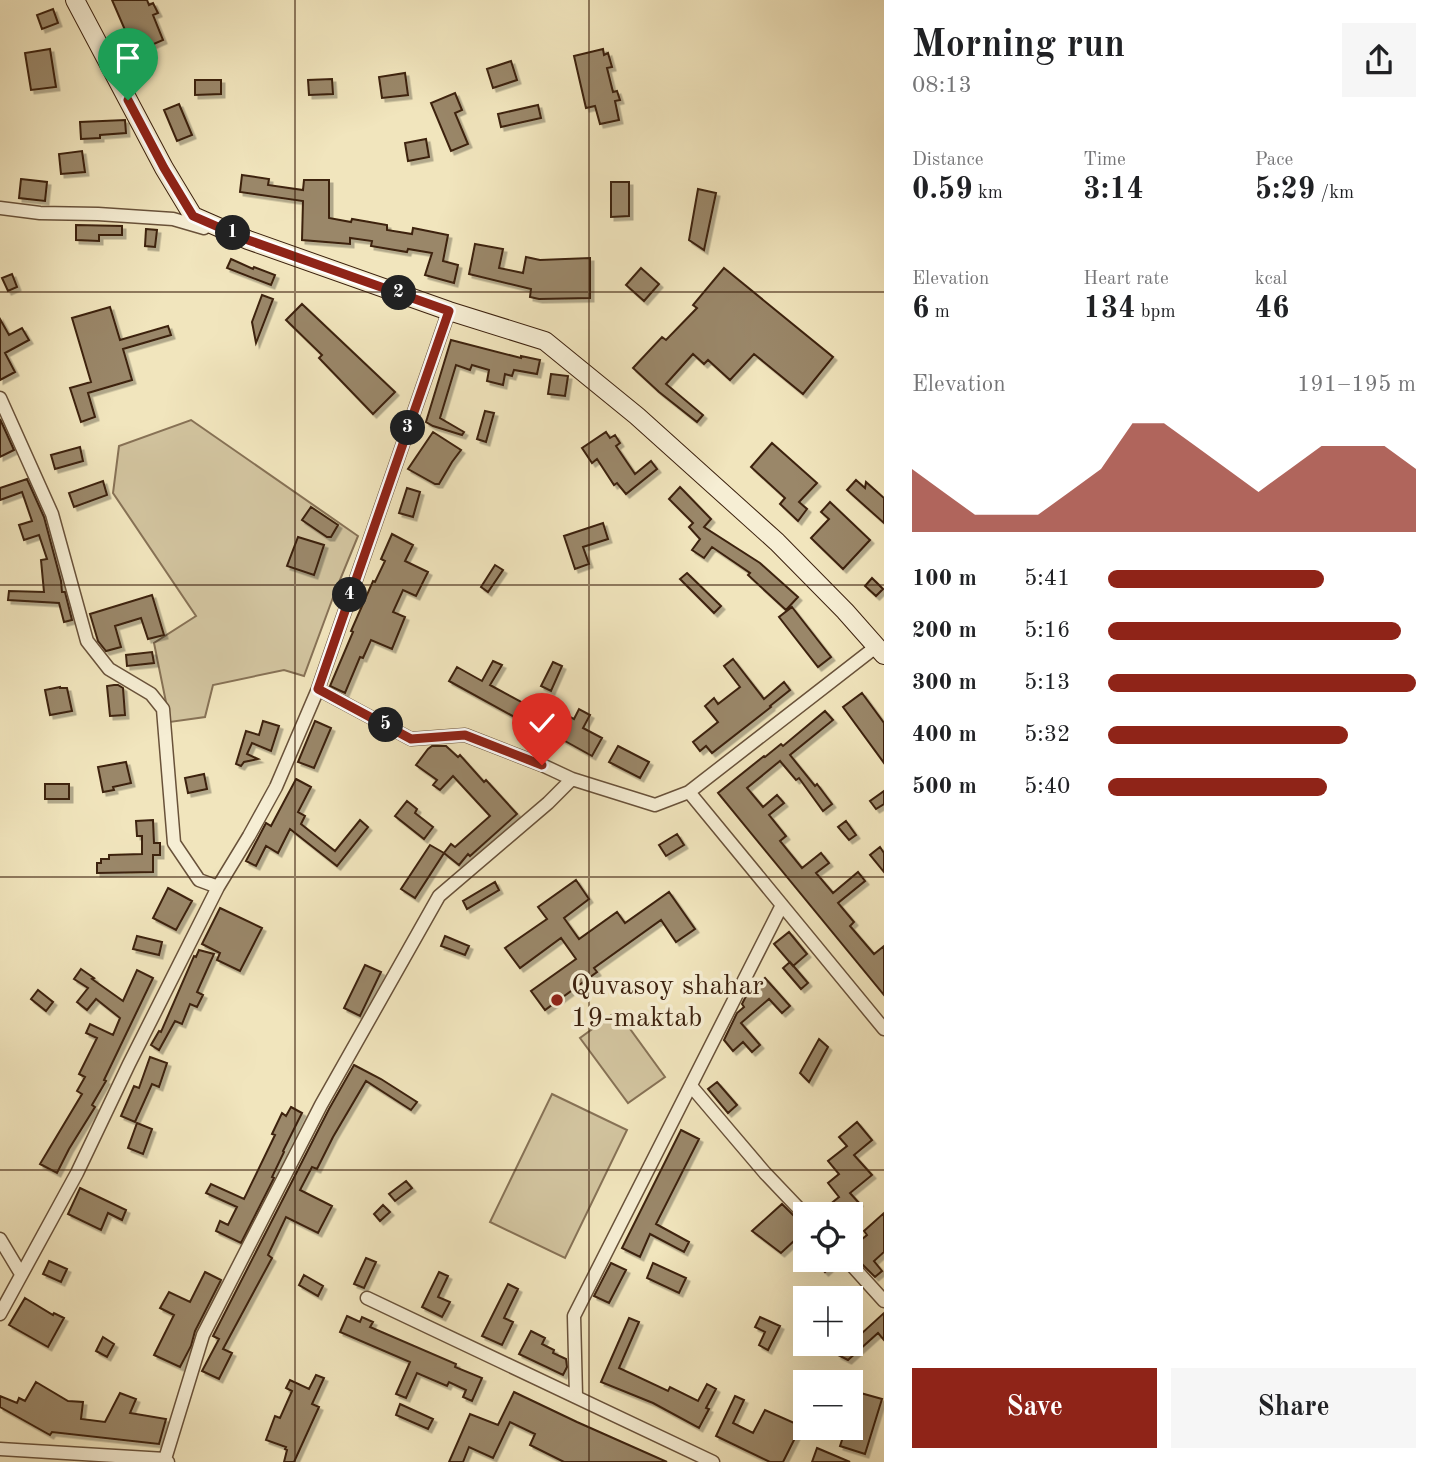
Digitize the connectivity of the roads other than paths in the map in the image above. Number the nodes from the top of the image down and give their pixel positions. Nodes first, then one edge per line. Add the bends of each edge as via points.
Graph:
1 (75, 0) edge
2 (0, 208) edge
3 (248, 240) junction
4 (449, 311) junction
5 (0, 398) edge
6 (881, 651) edge
7 (318, 689) junction
8 (572, 779) junction
9 (689, 792) junction
10 (218, 887) junction
11 (782, 905) junction
12 (884, 1029) edge
13 (691, 1086) junction
14 (793, 1202) edge
15 (0, 1239) edge
16 (859, 1272) edge
17 (21, 1273) junction
18 (367, 1298) dead end
19 (884, 1300) edge
20 (0, 1314) edge
21 (576, 1396) junction
22 (0, 1449) edge
23 (167, 1460) edge
24 (713, 1462) edge

1 - 3 main road via 193,216
2 - 3 street via 173,219
3 - 4 main road
4 - 6 main road via 545,341 637,416 777,542
4 - 7 street
5 - 10 street via 52,514 87,641 108,669 151,694 163,709 174,843 198,880
6 - 9 street
7 - 8 street via 411,739 465,735
7 - 10 street via 276,786
8 - 9 street via 655,804
8 - 23 street via 439,896 321,1105 203,1335
9 - 11 street
10 - 17 street via 77,1173
11 - 12 street
11 - 13 street
13 - 14 street
13 - 21 street via 574,1316
15 - 17 street
16 - 19 street
17 - 20 street
18 - 21 street
21 - 24 street
22 - 23 street

